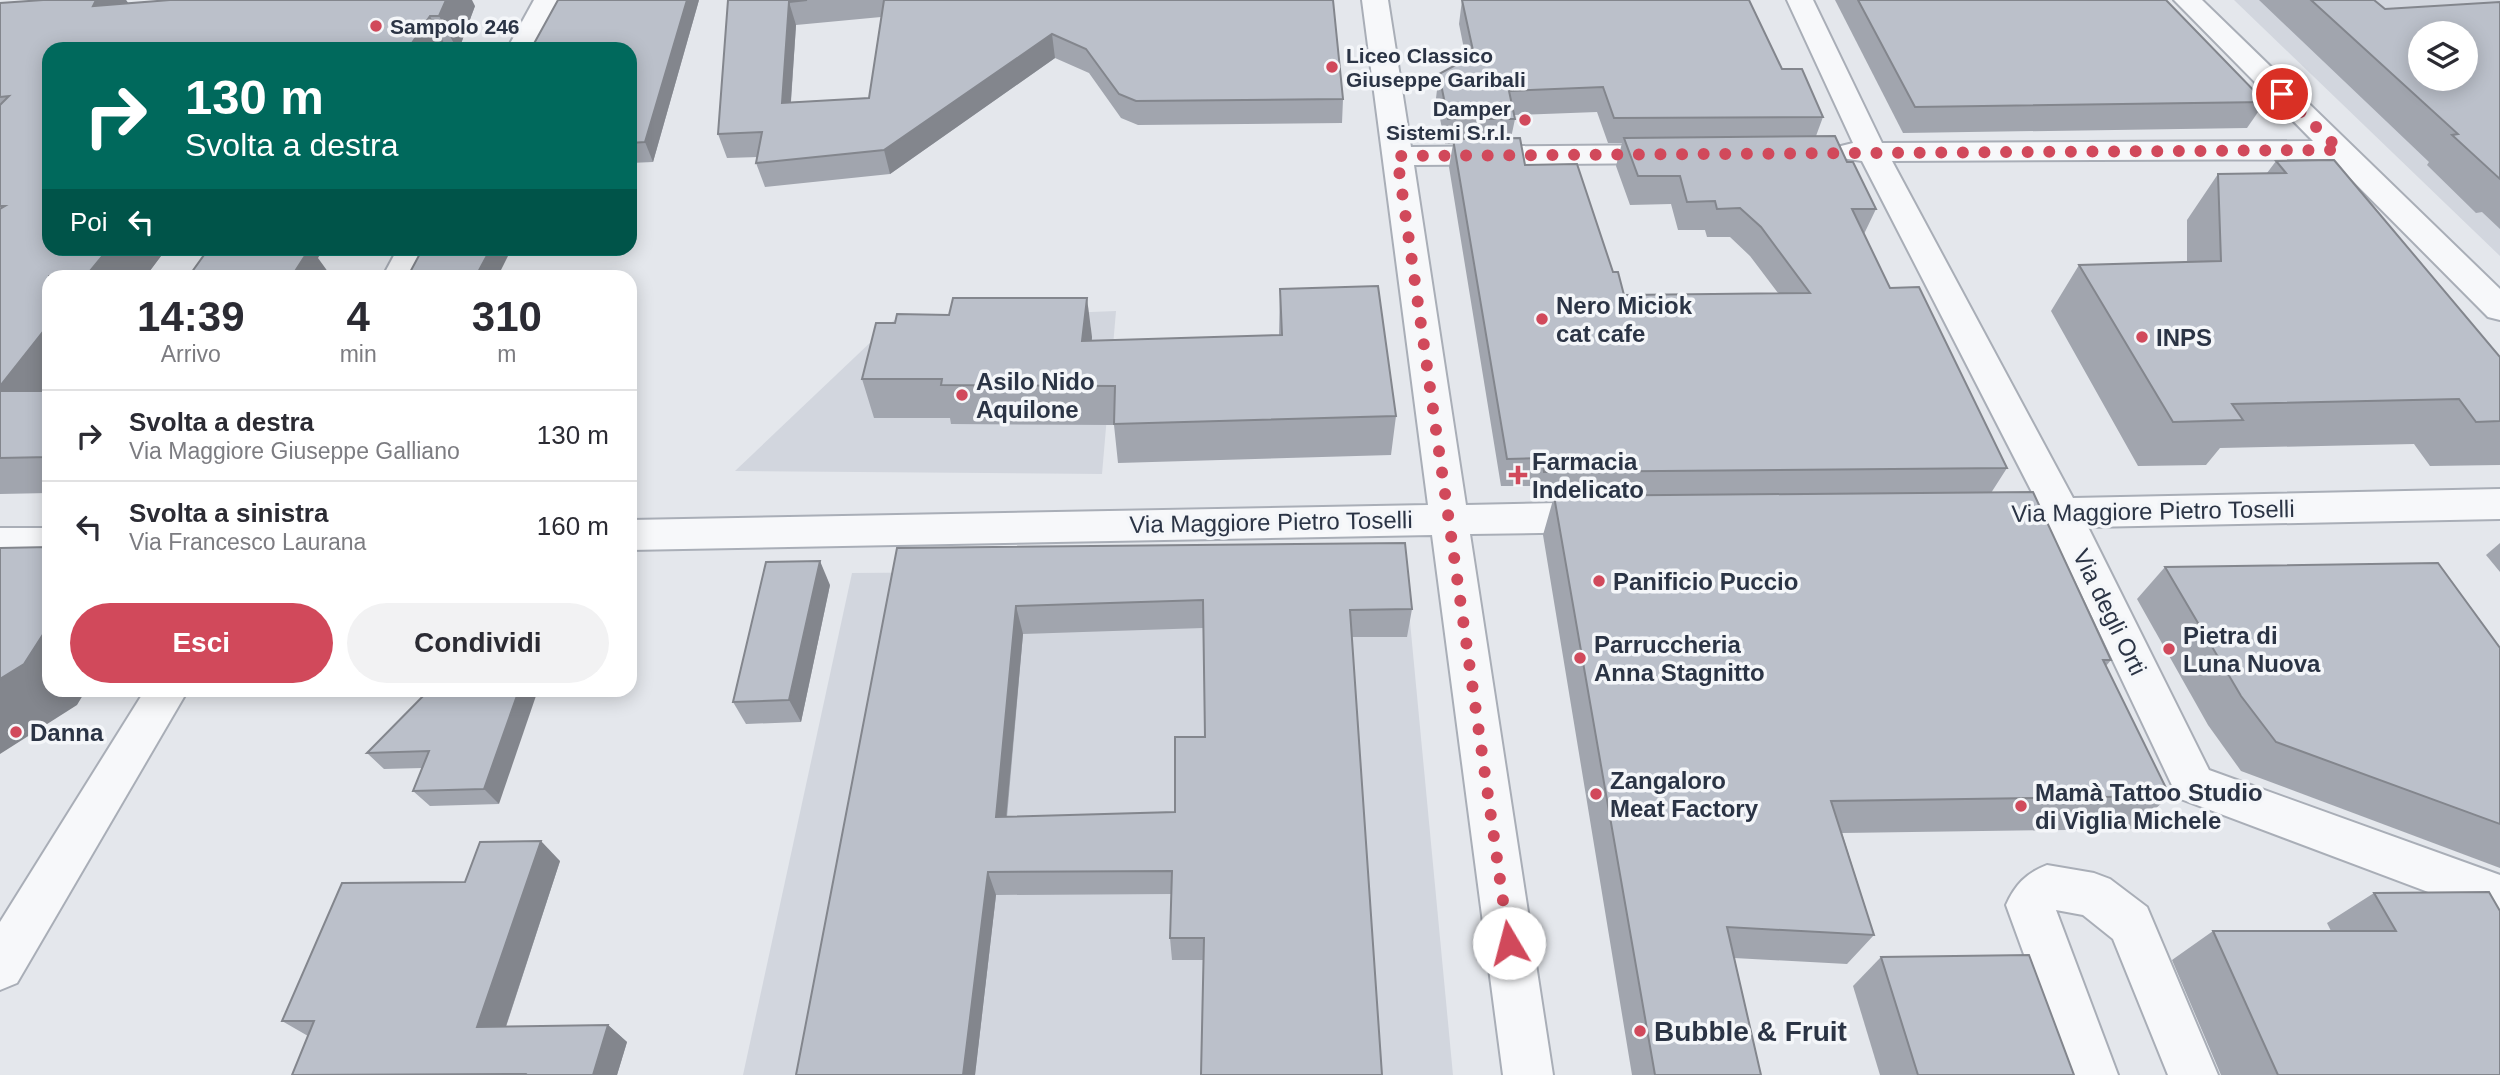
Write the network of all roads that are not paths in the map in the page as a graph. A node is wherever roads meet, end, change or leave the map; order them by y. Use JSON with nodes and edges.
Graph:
{"nodes":[{"id":1,"x":547,"y":0,"type":"edge"},
{"id":2,"x":1375,"y":0,"type":"edge"},
{"id":3,"x":1800,"y":0,"type":"edge"},
{"id":4,"x":2187,"y":0,"type":"edge"},
{"id":5,"x":525,"y":42,"type":"edge"},
{"id":6,"x":2340,"y":150,"type":"junction"},
{"id":7,"x":1872,"y":152,"type":"junction"},
{"id":8,"x":1830,"y":153,"type":"edge"},
{"id":9,"x":1705,"y":154,"type":"edge"},
{"id":10,"x":1397,"y":156,"type":"junction"},
{"id":11,"x":2500,"y":309,"type":"edge"},
{"id":12,"x":2500,"y":504,"type":"edge"},
{"id":13,"x":2062,"y":513,"type":"junction"},
{"id":14,"x":1950,"y":514,"type":"edge"},
{"id":15,"x":1629,"y":517,"type":"edge"},
{"id":16,"x":1447,"y":519,"type":"junction"},
{"id":17,"x":637,"y":534,"type":"edge"},
{"id":18,"x":0,"y":543,"type":"edge"},
{"id":19,"x":42,"y":543,"type":"edge"},
{"id":20,"x":163,"y":697,"type":"edge"},
{"id":21,"x":2500,"y":897,"type":"edge"},
{"id":22,"x":0,"y":966,"type":"edge"},
{"id":23,"x":1528,"y":1075,"type":"edge"},
{"id":24,"x":2093,"y":1075,"type":"edge"},
{"id":25,"x":2193,"y":1075,"type":"edge"}],
"edges":[{"from":1,"to":5,"type":"street"},
{"from":2,"to":10,"type":"street"},
{"from":3,"to":7,"type":"street","name":"Via degli Orti"},
{"from":4,"to":6,"type":"street"},
{"from":6,"to":7,"type":"street"},
{"from":6,"to":11,"type":"street"},
{"from":7,"to":8,"type":"street"},
{"from":7,"to":13,"type":"street","name":"Via degli Orti"},
{"from":9,"to":10,"type":"street"},
{"from":10,"to":16,"type":"street"},
{"from":12,"to":13,"type":"street","name":"Via Maggiore Pietro Toselli"},
{"from":13,"to":14,"type":"street","name":"Via Maggiore Pietro Toselli"},
{"from":13,"to":21,"type":"street","name":"Via degli Orti"},
{"from":15,"to":16,"type":"street","name":"Via Maggiore Pietro Toselli"},
{"from":16,"to":17,"type":"street","name":"Via Maggiore Pietro Toselli"},
{"from":16,"to":23,"type":"street"},
{"from":18,"to":19,"type":"street"},
{"from":20,"to":22,"type":"street"},
{"from":24,"to":25,"type":"street"}]}
